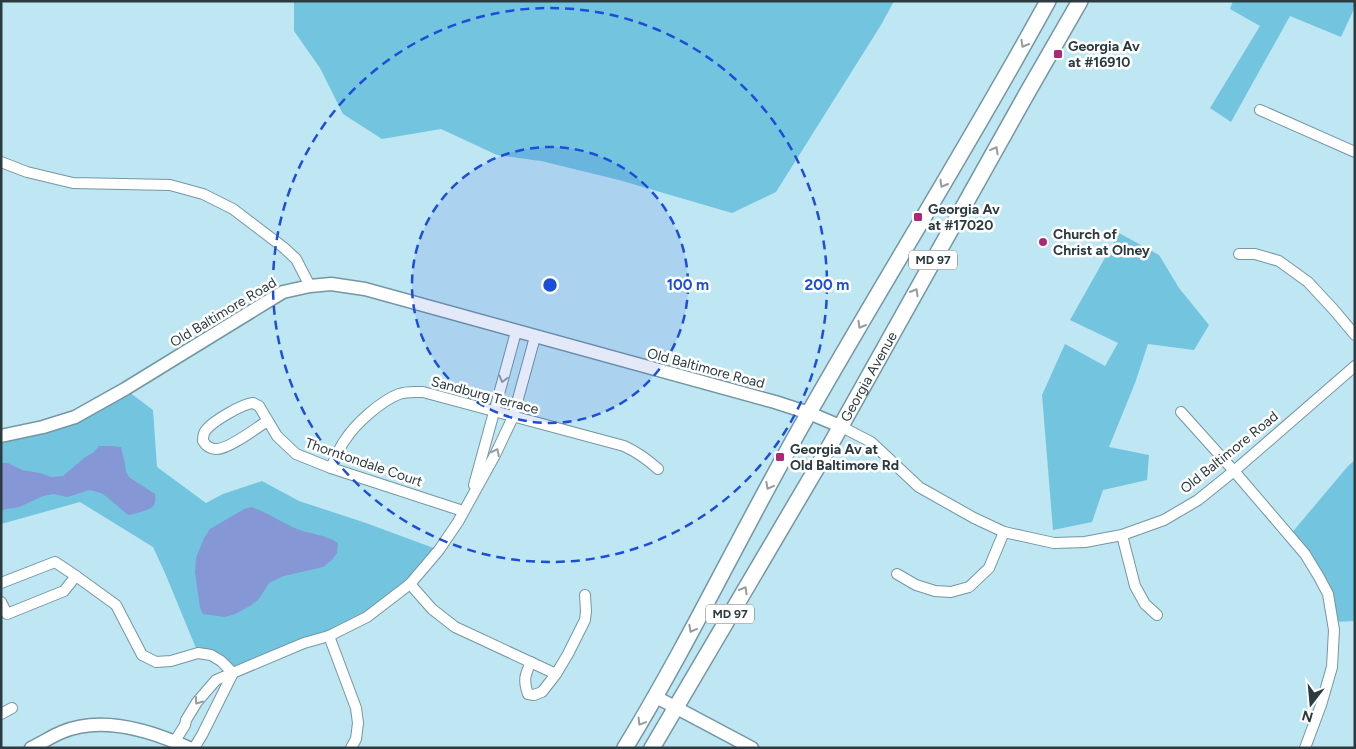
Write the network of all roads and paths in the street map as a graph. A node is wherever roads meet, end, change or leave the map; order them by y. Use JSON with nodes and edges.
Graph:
{"nodes":[{"id":1,"x":1048,"y":1,"type":"edge"},
{"id":2,"x":1080,"y":1,"type":"edge"},
{"id":3,"x":1260,"y":110,"type":"dead end"},
{"id":4,"x":1355,"y":152,"type":"edge"},
{"id":5,"x":1,"y":162,"type":"edge"},
{"id":6,"x":1239,"y":254,"type":"dead end"},
{"id":7,"x":310,"y":286,"type":"junction"},
{"id":8,"x":516,"y":332,"type":"junction"},
{"id":9,"x":1355,"y":335,"type":"edge"},
{"id":10,"x":535,"y":337,"type":"junction"},
{"id":11,"x":1355,"y":366,"type":"edge"},
{"id":12,"x":494,"y":412,"type":"junction"},
{"id":13,"x":1181,"y":412,"type":"dead end"},
{"id":14,"x":809,"y":413,"type":"junction"},
{"id":15,"x":513,"y":418,"type":"junction"},
{"id":16,"x":268,"y":421,"type":"junction"},
{"id":17,"x":840,"y":426,"type":"junction"},
{"id":18,"x":1,"y":436,"type":"edge"},
{"id":19,"x":331,"y":468,"type":"junction"},
{"id":20,"x":658,"y":469,"type":"dead end"},
{"id":21,"x":1234,"y":471,"type":"junction"},
{"id":22,"x":472,"y":494,"type":"junction"},
{"id":23,"x":464,"y":511,"type":"junction"},
{"id":24,"x":1004,"y":532,"type":"junction"},
{"id":25,"x":1122,"y":535,"type":"junction"},
{"id":26,"x":897,"y":574,"type":"dead end"},
{"id":27,"x":76,"y":576,"type":"junction"},
{"id":28,"x":1,"y":583,"type":"edge"},
{"id":29,"x":410,"y":584,"type":"junction"},
{"id":30,"x":585,"y":595,"type":"dead end"},
{"id":31,"x":1,"y":602,"type":"edge"},
{"id":32,"x":1157,"y":615,"type":"dead end"},
{"id":33,"x":329,"y":636,"type":"junction"},
{"id":34,"x":531,"y":662,"type":"junction"},
{"id":35,"x":233,"y":673,"type":"junction"},
{"id":36,"x":556,"y":674,"type":"junction"},
{"id":37,"x":656,"y":697,"type":"junction"},
{"id":38,"x":675,"y":707,"type":"junction"},
{"id":39,"x":12,"y":708,"type":"dead end"},
{"id":40,"x":1,"y":714,"type":"edge"},
{"id":41,"x":175,"y":741,"type":"junction"},
{"id":42,"x":31,"y":748,"type":"edge"},
{"id":43,"x":189,"y":748,"type":"edge"},
{"id":44,"x":194,"y":748,"type":"edge"},
{"id":45,"x":351,"y":748,"type":"edge"},
{"id":46,"x":625,"y":748,"type":"edge"},
{"id":47,"x":652,"y":748,"type":"edge"},
{"id":48,"x":752,"y":748,"type":"edge"},
{"id":49,"x":1305,"y":748,"type":"edge"}],
"edges":[{"from":1,"to":14,"type":"main road","number":"MD 97","one_way":true},
{"from":17,"to":2,"type":"main road","name":"Georgia Avenue","number":"MD 97","one_way":true},
{"from":3,"to":4,"type":"street"},
{"from":5,"to":7,"type":"street"},
{"from":6,"to":9,"type":"street"},
{"from":7,"to":8,"type":"street","name":"Old Baltimore Road"},
{"from":7,"to":18,"type":"street","name":"Old Baltimore Road"},
{"from":8,"to":10,"type":"street","name":"Old Baltimore Road"},
{"from":8,"to":12,"type":"street","one_way":true},
{"from":10,"to":14,"type":"street","name":"Old Baltimore Road"},
{"from":10,"to":15,"type":"street"},
{"from":11,"to":21,"type":"street","name":"Old Baltimore Road"},
{"from":12,"to":15,"type":"street","name":"Sandburg Terrace"},
{"from":12,"to":19,"type":"street","name":"Sandburg Terrace"},
{"from":12,"to":22,"type":"street"},
{"from":13,"to":21,"type":"street"},
{"from":14,"to":17,"type":"street","name":"Old Baltimore Road"},
{"from":14,"to":37,"type":"main road","number":"MD 97","one_way":true},
{"from":15,"to":20,"type":"street","name":"Sandburg Terrace"},
{"from":22,"to":15,"type":"street","one_way":true},
{"from":16,"to":16,"type":"street","name":"Thorntondale Court"},
{"from":16,"to":19,"type":"street","name":"Thorntondale Court"},
{"from":17,"to":24,"type":"street","name":"Old Baltimore Road"},
{"from":38,"to":17,"type":"main road","name":"Georgia Avenue","number":"MD 97","one_way":true},
{"from":19,"to":23,"type":"street","name":"Thorntondale Court"},
{"from":21,"to":25,"type":"street","name":"Old Baltimore Road"},
{"from":21,"to":49,"type":"street"},
{"from":22,"to":23,"type":"street"},
{"from":23,"to":29,"type":"street"},
{"from":24,"to":25,"type":"street","name":"Old Baltimore Road"},
{"from":24,"to":26,"type":"street"},
{"from":25,"to":32,"type":"street"},
{"from":27,"to":28,"type":"street"},
{"from":27,"to":31,"type":"street"},
{"from":27,"to":35,"type":"street"},
{"from":29,"to":33,"type":"street"},
{"from":29,"to":34,"type":"street"},
{"from":30,"to":36,"type":"street"},
{"from":33,"to":35,"type":"street"},
{"from":33,"to":45,"type":"street"},
{"from":34,"to":36,"type":"street"},
{"from":34,"to":36,"type":"street"},
{"from":35,"to":41,"type":"street","one_way":true},
{"from":35,"to":44,"type":"street"},
{"from":37,"to":38,"type":"street"},
{"from":37,"to":46,"type":"main road","number":"MD 97","one_way":true},
{"from":38,"to":47,"type":"main road","name":"Georgia Avenue","number":"MD 97"},
{"from":38,"to":48,"type":"street"},
{"from":39,"to":40,"type":"street"},
{"from":41,"to":42,"type":"street"},
{"from":41,"to":43,"type":"street"}]}
